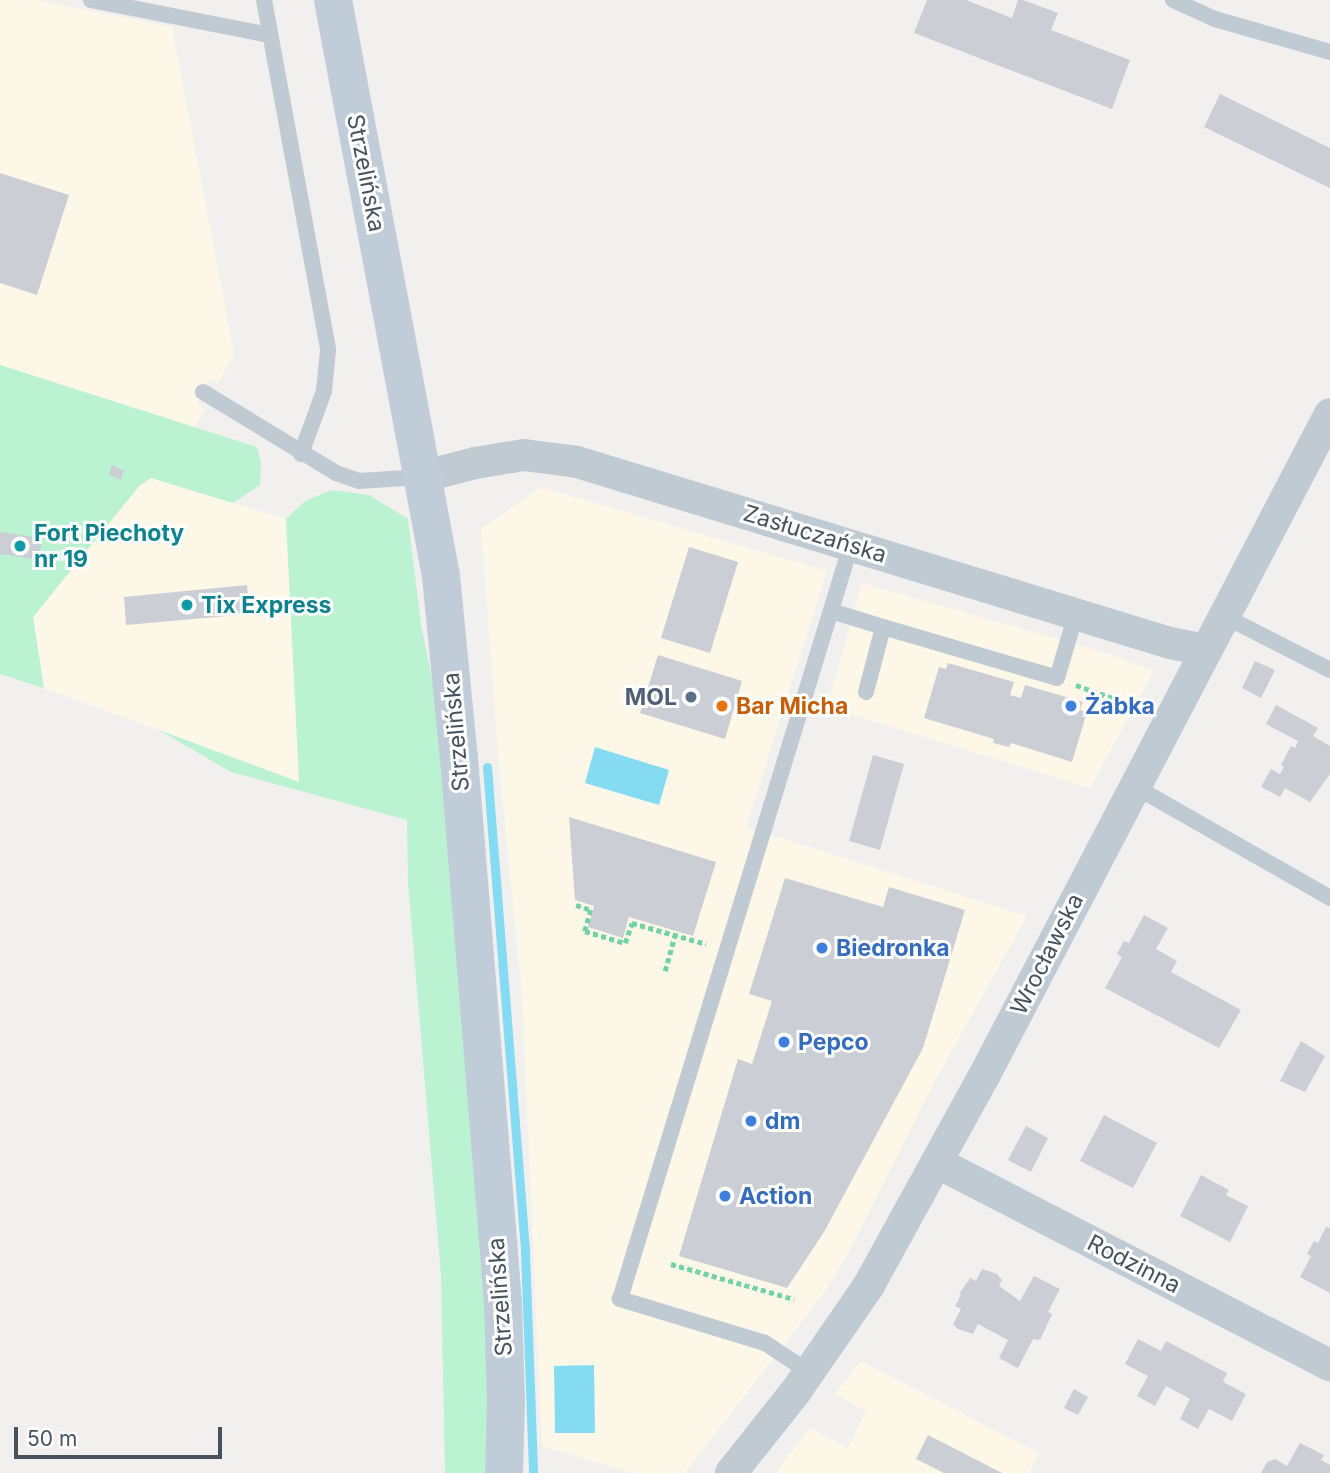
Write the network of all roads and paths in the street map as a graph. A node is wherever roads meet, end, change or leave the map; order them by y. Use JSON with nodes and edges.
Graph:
{"nodes":[{"id":1,"x":91,"y":0,"type":"edge"},
{"id":2,"x":264,"y":0,"type":"edge"},
{"id":3,"x":332,"y":0,"type":"edge"},
{"id":4,"x":1173,"y":0,"type":"edge"},
{"id":5,"x":269,"y":34,"type":"junction"},
{"id":6,"x":1330,"y":52,"type":"edge"},
{"id":7,"x":203,"y":392,"type":"dead end"},
{"id":8,"x":1330,"y":414,"type":"edge"},
{"id":9,"x":301,"y":454,"type":"junction"},
{"id":10,"x":421,"y":477,"type":"junction"},
{"id":11,"x":851,"y":545,"type":"junction"},
{"id":12,"x":831,"y":611,"type":"junction"},
{"id":13,"x":1076,"y":614,"type":"junction"},
{"id":14,"x":1224,"y":616,"type":"junction"},
{"id":15,"x":883,"y":627,"type":"junction"},
{"id":16,"x":1205,"y":650,"type":"junction"},
{"id":17,"x":1330,"y":670,"type":"edge"},
{"id":18,"x":1057,"y":678,"type":"junction"},
{"id":19,"x":866,"y":692,"type":"dead end"},
{"id":20,"x":1148,"y":710,"type":"dead end"},
{"id":21,"x":1134,"y":786,"type":"junction"},
{"id":22,"x":1330,"y":898,"type":"edge"},
{"id":23,"x":576,"y":905,"type":"dead end"},
{"id":24,"x":676,"y":933,"type":"junction"},
{"id":25,"x":727,"y":950,"type":"junction"},
{"id":26,"x":665,"y":971,"type":"dead end"},
{"id":27,"x":938,"y":1163,"type":"junction"},
{"id":28,"x":671,"y":1264,"type":"dead end"},
{"id":29,"x":794,"y":1299,"type":"dead end"},
{"id":30,"x":1330,"y":1365,"type":"edge"},
{"id":31,"x":809,"y":1372,"type":"junction"},
{"id":32,"x":504,"y":1473,"type":"edge"},
{"id":33,"x":731,"y":1473,"type":"edge"}],
"edges":[{"from":1,"to":5,"type":"lane"},
{"from":2,"to":5,"type":"lane"},
{"from":3,"to":10,"type":"main road","name":"Strzelińska"},
{"from":4,"to":6,"type":"lane"},
{"from":5,"to":9,"type":"lane"},
{"from":7,"to":9,"type":"lane"},
{"from":8,"to":14,"type":"street","name":"Wrocławska"},
{"from":9,"to":10,"type":"lane"},
{"from":10,"to":11,"type":"street","name":"Zasłuczańska"},
{"from":10,"to":32,"type":"main road","name":"Strzelińska"},
{"from":11,"to":12,"type":"lane"},
{"from":11,"to":13,"type":"street","name":"Zasłuczańska"},
{"from":12,"to":15,"type":"lane"},
{"from":12,"to":25,"type":"lane"},
{"from":13,"to":16,"type":"street","name":"Zasłuczańska"},
{"from":13,"to":18,"type":"lane"},
{"from":14,"to":16,"type":"street","name":"Wrocławska"},
{"from":14,"to":17,"type":"lane"},
{"from":15,"to":18,"type":"lane"},
{"from":15,"to":19,"type":"lane"},
{"from":16,"to":21,"type":"street","name":"Wrocławska"},
{"from":18,"to":20,"type":"path"},
{"from":21,"to":22,"type":"lane"},
{"from":21,"to":27,"type":"street","name":"Wrocławska"},
{"from":23,"to":24,"type":"path"},
{"from":24,"to":25,"type":"path"},
{"from":24,"to":26,"type":"path"},
{"from":25,"to":31,"type":"lane"},
{"from":27,"to":30,"type":"street","name":"Rodzinna"},
{"from":27,"to":31,"type":"street","name":"Wrocławska"},
{"from":28,"to":29,"type":"path"},
{"from":31,"to":33,"type":"street","name":"Wrocławska"}]}
